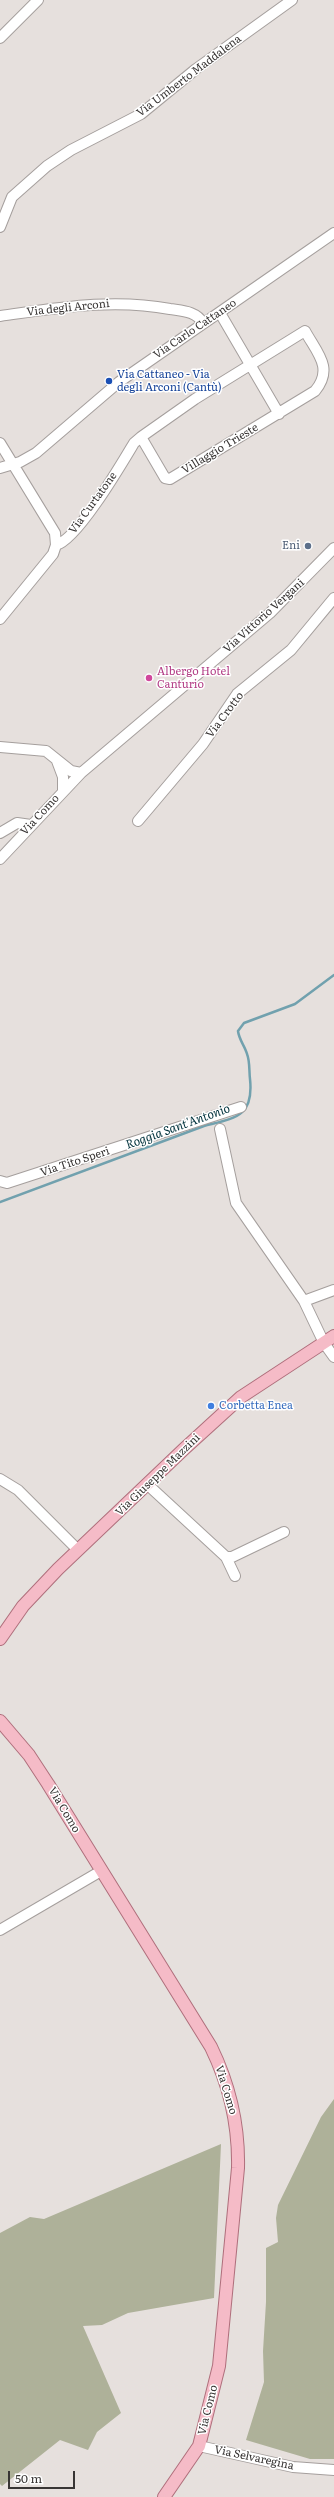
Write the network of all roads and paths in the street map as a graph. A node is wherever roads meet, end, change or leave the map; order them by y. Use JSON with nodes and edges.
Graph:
{"nodes":[{"id":1,"x":38,"y":0,"type":"edge"},
{"id":2,"x":292,"y":0,"type":"edge"},
{"id":3,"x":0,"y":38,"type":"edge"},
{"id":4,"x":0,"y":227,"type":"edge"},
{"id":5,"x":334,"y":233,"type":"edge"},
{"id":6,"x":220,"y":313,"type":"junction"},
{"id":7,"x":0,"y":316,"type":"edge"},
{"id":8,"x":203,"y":323,"type":"junction"},
{"id":9,"x":251,"y":364,"type":"junction"},
{"id":10,"x":279,"y":414,"type":"junction"},
{"id":11,"x":141,"y":437,"type":"junction"},
{"id":12,"x":0,"y":443,"type":"edge"},
{"id":13,"x":14,"y":465,"type":"junction"},
{"id":14,"x":0,"y":468,"type":"edge"},
{"id":15,"x":56,"y":545,"type":"junction"},
{"id":16,"x":334,"y":548,"type":"edge"},
{"id":17,"x":334,"y":598,"type":"edge"},
{"id":18,"x":0,"y":619,"type":"edge"},
{"id":19,"x":0,"y":747,"type":"edge"},
{"id":20,"x":56,"y":759,"type":"junction"},
{"id":21,"x":81,"y":773,"type":"junction"},
{"id":22,"x":63,"y":790,"type":"junction"},
{"id":23,"x":138,"y":821,"type":"dead end"},
{"id":24,"x":31,"y":825,"type":"junction"},
{"id":25,"x":0,"y":833,"type":"edge"},
{"id":26,"x":0,"y":859,"type":"edge"},
{"id":27,"x":240,"y":1107,"type":"dead end"},
{"id":28,"x":220,"y":1129,"type":"dead end"},
{"id":29,"x":0,"y":1181,"type":"edge"},
{"id":30,"x":334,"y":1290,"type":"edge"},
{"id":31,"x":304,"y":1301,"type":"junction"},
{"id":32,"x":329,"y":1340,"type":"edge"},
{"id":33,"x":334,"y":1357,"type":"edge"},
{"id":34,"x":0,"y":1479,"type":"edge"},
{"id":35,"x":148,"y":1484,"type":"junction"},
{"id":36,"x":284,"y":1532,"type":"dead end"},
{"id":37,"x":78,"y":1550,"type":"junction"},
{"id":38,"x":226,"y":1557,"type":"junction"},
{"id":39,"x":234,"y":1576,"type":"dead end"},
{"id":40,"x":1,"y":1639,"type":"edge"},
{"id":41,"x":0,"y":1711,"type":"edge"},
{"id":42,"x":4,"y":1725,"type":"edge"},
{"id":43,"x":101,"y":1871,"type":"junction"},
{"id":44,"x":0,"y":1930,"type":"edge"},
{"id":45,"x":199,"y":2446,"type":"junction"},
{"id":46,"x":334,"y":2470,"type":"edge"},
{"id":47,"x":164,"y":2497,"type":"edge"}],
"edges":[{"from":1,"to":3,"type":"street"},
{"from":2,"to":4,"type":"street","name":"Via Umberto Maddalena"},
{"from":5,"to":6,"type":"street","name":"Via Carlo Cattaneo"},
{"from":6,"to":8,"type":"street","name":"Via Carlo Cattaneo"},
{"from":6,"to":9,"type":"street"},
{"from":7,"to":8,"type":"street","name":"Via degli Arconi"},
{"from":8,"to":13,"type":"street","name":"Via Carlo Cattaneo"},
{"from":9,"to":10,"type":"street"},
{"from":9,"to":10,"type":"street","name":"Villaggio Trieste"},
{"from":9,"to":11,"type":"street","name":"Villaggio Trieste"},
{"from":10,"to":11,"type":"street","name":"Villaggio Trieste"},
{"from":11,"to":15,"type":"street","name":"Via Curtatone"},
{"from":12,"to":13,"type":"street"},
{"from":13,"to":14,"type":"street","name":"Via Carlo Cattaneo"},
{"from":13,"to":15,"type":"street"},
{"from":15,"to":18,"type":"street"},
{"from":16,"to":21,"type":"street","name":"Via Vittorio Vergani"},
{"from":17,"to":23,"type":"street","name":"Via Crotto"},
{"from":19,"to":20,"type":"street"},
{"from":20,"to":21,"type":"street"},
{"from":20,"to":22,"type":"street"},
{"from":21,"to":22,"type":"street","name":"Via Como"},
{"from":22,"to":24,"type":"street","name":"Via Como"},
{"from":24,"to":25,"type":"street"},
{"from":24,"to":26,"type":"street","name":"Via Como"},
{"from":27,"to":29,"type":"street","name":"Via Tito Speri"},
{"from":28,"to":31,"type":"street"},
{"from":30,"to":31,"type":"street"},
{"from":31,"to":32,"type":"street"},
{"from":32,"to":33,"type":"street"},
{"from":32,"to":35,"type":"main road","name":"Via Giuseppe Mazzini"},
{"from":34,"to":37,"type":"street"},
{"from":35,"to":37,"type":"main road","name":"Via Giuseppe Mazzini"},
{"from":35,"to":38,"type":"street"},
{"from":36,"to":38,"type":"street"},
{"from":37,"to":40,"type":"main road","name":"Via Giuseppe Mazzini"},
{"from":38,"to":39,"type":"street"},
{"from":41,"to":42,"type":"main road","name":"Via Como"},
{"from":42,"to":43,"type":"main road","name":"Via Como"},
{"from":43,"to":44,"type":"street"},
{"from":43,"to":45,"type":"main road","name":"Via Como"},
{"from":45,"to":46,"type":"street","name":"Via Selvaregina"},
{"from":45,"to":47,"type":"main road","name":"Via Como"}]}
